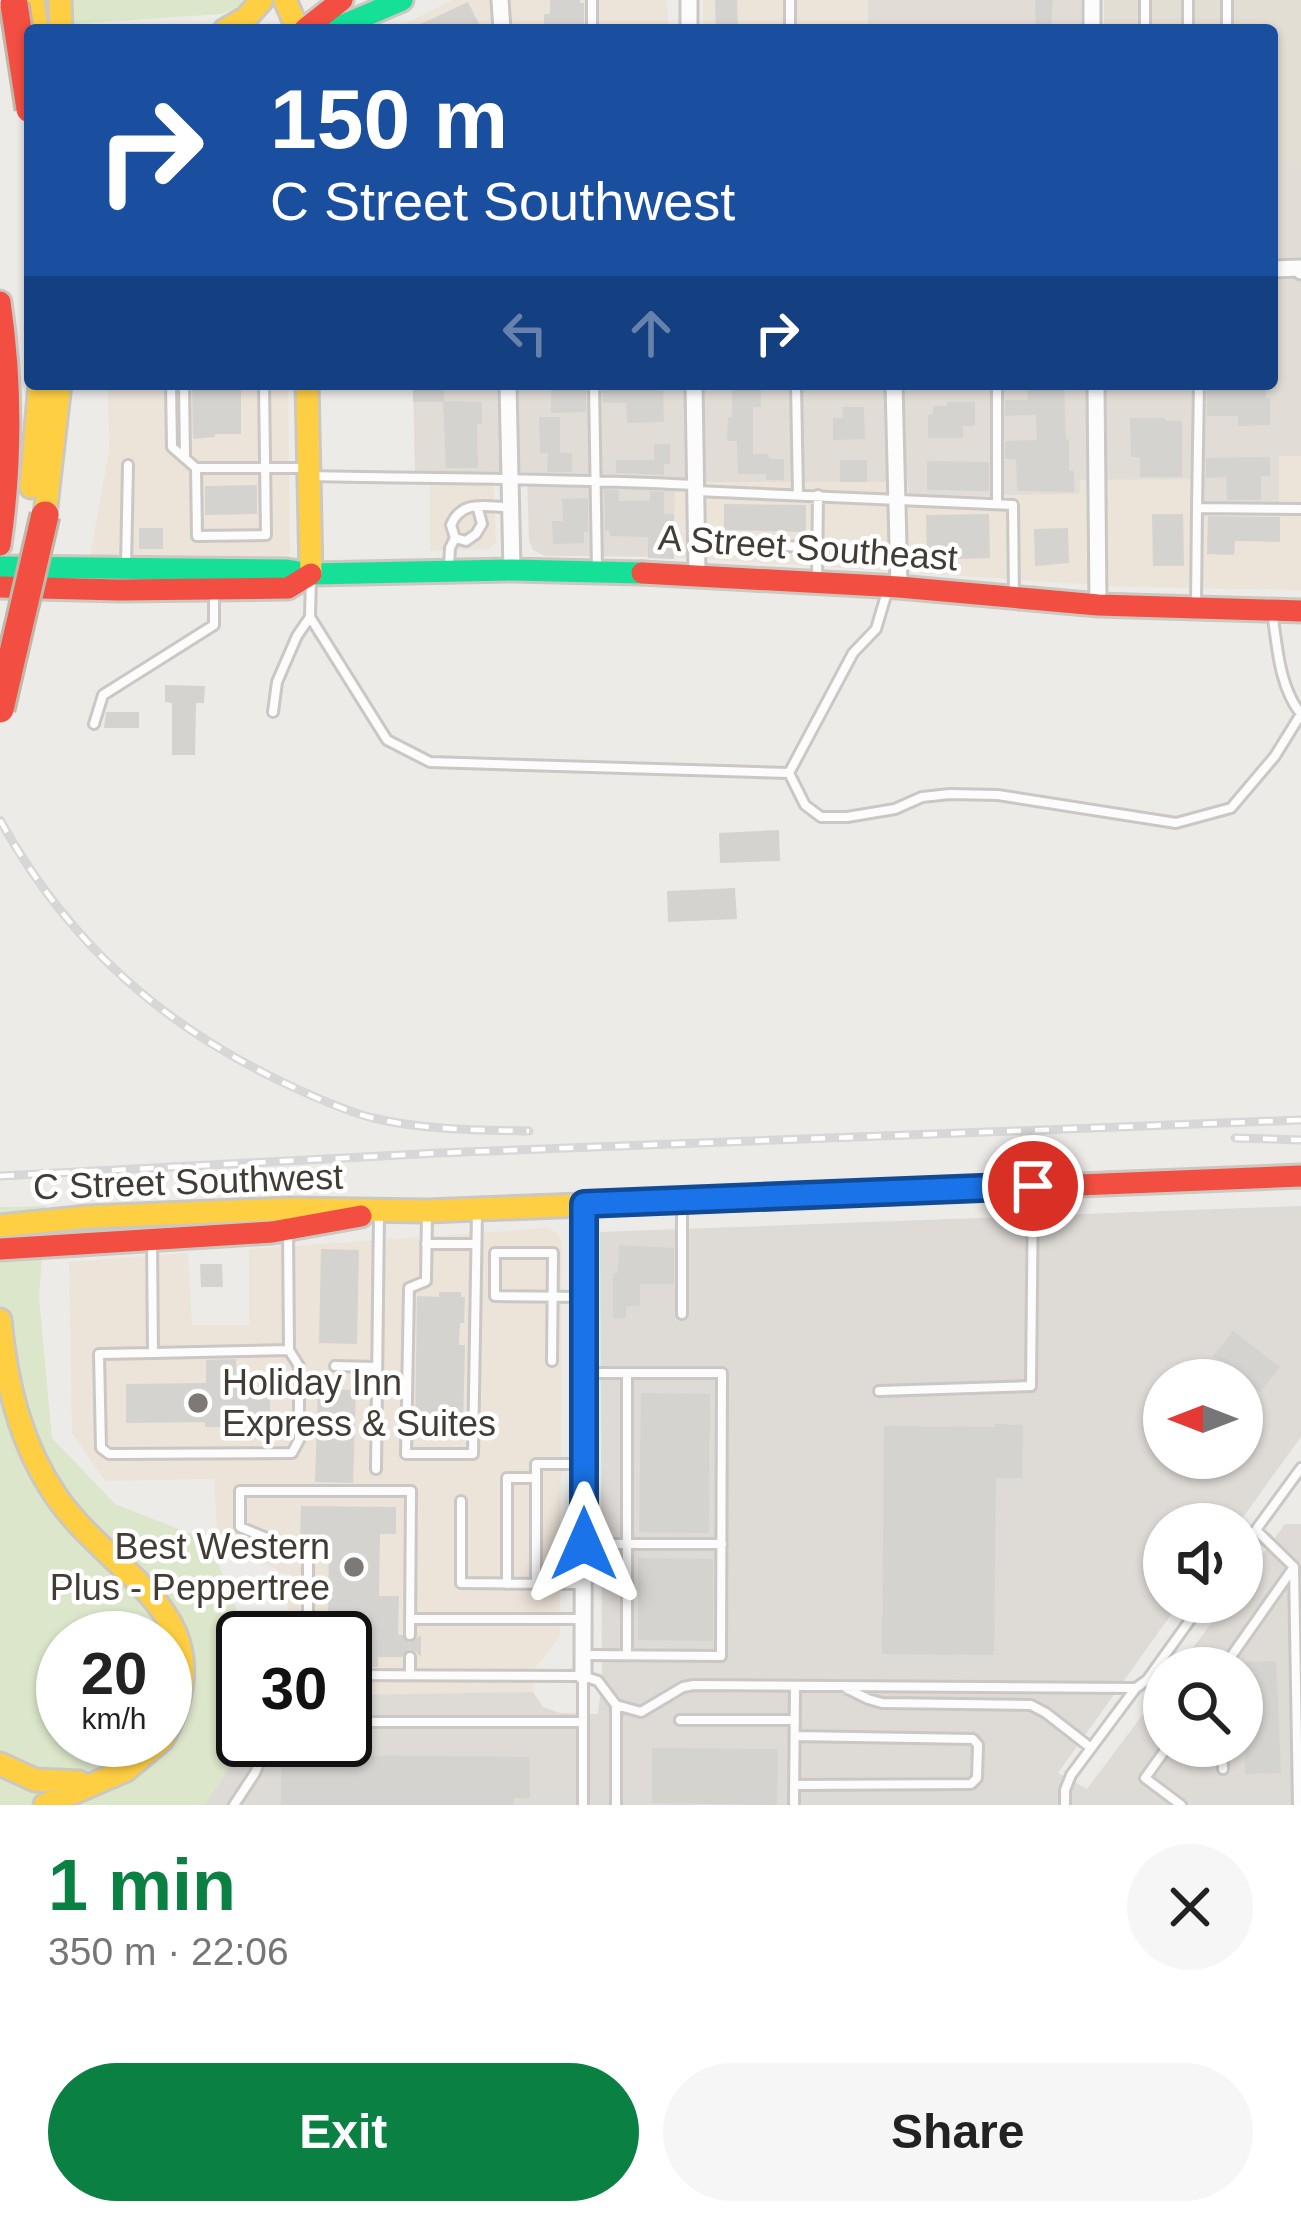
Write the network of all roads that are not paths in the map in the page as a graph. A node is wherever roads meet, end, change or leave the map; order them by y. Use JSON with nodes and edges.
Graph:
{"nodes":[{"id":1,"x":262,"y":0,"type":"edge"},
{"id":2,"x":402,"y":0,"type":"edge"},
{"id":3,"x":337,"y":21,"type":"edge"},
{"id":4,"x":236,"y":24,"type":"edge"},
{"id":5,"x":0,"y":302,"type":"edge"},
{"id":6,"x":39,"y":390,"type":"edge"},
{"id":7,"x":60,"y":390,"type":"edge"},
{"id":8,"x":171,"y":390,"type":"edge"},
{"id":9,"x":184,"y":390,"type":"edge"},
{"id":10,"x":264,"y":390,"type":"edge"},
{"id":11,"x":307,"y":390,"type":"edge"},
{"id":12,"x":508,"y":390,"type":"edge"},
{"id":13,"x":594,"y":390,"type":"edge"},
{"id":14,"x":694,"y":390,"type":"edge"},
{"id":15,"x":796,"y":390,"type":"edge"},
{"id":16,"x":894,"y":390,"type":"edge"},
{"id":17,"x":997,"y":390,"type":"edge"},
{"id":18,"x":1096,"y":390,"type":"edge"},
{"id":19,"x":1199,"y":390,"type":"edge"},
{"id":20,"x":185,"y":458,"type":"junction"},
{"id":21,"x":128,"y":465,"type":"dead end"},
{"id":22,"x":265,"y":467,"type":"junction"},
{"id":23,"x":196,"y":469,"type":"junction"},
{"id":24,"x":309,"y":472,"type":"junction"},
{"id":25,"x":510,"y":479,"type":"junction"},
{"id":26,"x":596,"y":480,"type":"junction"},
{"id":27,"x":696,"y":488,"type":"junction"},
{"id":28,"x":798,"y":495,"type":"junction"},
{"id":29,"x":818,"y":495,"type":"junction"},
{"id":30,"x":898,"y":499,"type":"junction"},
{"id":31,"x":997,"y":503,"type":"junction"},
{"id":32,"x":477,"y":507,"type":"junction"},
{"id":33,"x":510,"y":507,"type":"junction"},
{"id":34,"x":1198,"y":508,"type":"junction"},
{"id":35,"x":1301,"y":509,"type":"edge"},
{"id":36,"x":26,"y":512,"type":"junction"},
{"id":37,"x":455,"y":538,"type":"junction"},
{"id":38,"x":739,"y":543,"type":"dead end"},
{"id":39,"x":0,"y":545,"type":"edge"},
{"id":40,"x":817,"y":548,"type":"junction"},
{"id":41,"x":0,"y":567,"type":"edge"},
{"id":42,"x":126,"y":568,"type":"junction"},
{"id":43,"x":512,"y":570,"type":"junction"},
{"id":44,"x":448,"y":572,"type":"junction"},
{"id":45,"x":597,"y":572,"type":"junction"},
{"id":46,"x":311,"y":574,"type":"junction"},
{"id":47,"x":697,"y":574,"type":"junction"},
{"id":48,"x":817,"y":581,"type":"junction"},
{"id":49,"x":894,"y":586,"type":"junction"},
{"id":50,"x":0,"y":587,"type":"edge"},
{"id":51,"x":214,"y":589,"type":"junction"},
{"id":52,"x":1014,"y":597,"type":"junction"},
{"id":53,"x":1098,"y":605,"type":"junction"},
{"id":54,"x":1196,"y":608,"type":"junction"},
{"id":55,"x":1272,"y":610,"type":"junction"},
{"id":56,"x":1301,"y":611,"type":"edge"},
{"id":57,"x":310,"y":617,"type":"junction"},
{"id":58,"x":0,"y":640,"type":"edge"},
{"id":59,"x":0,"y":710,"type":"edge"},
{"id":60,"x":273,"y":712,"type":"dead end"},
{"id":61,"x":1301,"y":714,"type":"edge"},
{"id":62,"x":94,"y":724,"type":"dead end"},
{"id":63,"x":789,"y":772,"type":"junction"},
{"id":64,"x":1301,"y":1176,"type":"edge"},
{"id":65,"x":1033,"y":1186,"type":"junction"},
{"id":66,"x":682,"y":1200,"type":"junction"},
{"id":67,"x":584,"y":1204,"type":"junction"},
{"id":68,"x":477,"y":1209,"type":"junction"},
{"id":69,"x":379,"y":1211,"type":"junction"},
{"id":70,"x":427,"y":1211,"type":"junction"},
{"id":71,"x":0,"y":1226,"type":"edge"},
{"id":72,"x":288,"y":1231,"type":"junction"},
{"id":73,"x":152,"y":1238,"type":"junction"},
{"id":74,"x":426,"y":1244,"type":"junction"},
{"id":75,"x":476,"y":1244,"type":"junction"},
{"id":76,"x":0,"y":1249,"type":"edge"},
{"id":77,"x":552,"y":1297,"type":"junction"},
{"id":78,"x":584,"y":1297,"type":"junction"},
{"id":79,"x":682,"y":1314,"type":"dead end"},
{"id":80,"x":0,"y":1320,"type":"edge"},
{"id":81,"x":289,"y":1350,"type":"junction"},
{"id":82,"x":153,"y":1353,"type":"junction"},
{"id":83,"x":552,"y":1361,"type":"dead end"},
{"id":84,"x":335,"y":1366,"type":"dead end"},
{"id":85,"x":375,"y":1367,"type":"junction"},
{"id":86,"x":584,"y":1373,"type":"junction"},
{"id":87,"x":627,"y":1373,"type":"junction"},
{"id":88,"x":879,"y":1391,"type":"dead end"},
{"id":89,"x":584,"y":1464,"type":"junction"},
{"id":90,"x":1301,"y":1468,"type":"edge"},
{"id":91,"x":376,"y":1469,"type":"dead end"},
{"id":92,"x":536,"y":1478,"type":"junction"},
{"id":93,"x":461,"y":1501,"type":"dead end"},
{"id":94,"x":1263,"y":1520,"type":"edge"},
{"id":95,"x":1263,"y":1537,"type":"edge"},
{"id":96,"x":584,"y":1544,"type":"junction"},
{"id":97,"x":627,"y":1544,"type":"junction"},
{"id":98,"x":722,"y":1544,"type":"junction"},
{"id":99,"x":1294,"y":1567,"type":"junction"},
{"id":100,"x":507,"y":1583,"type":"junction"},
{"id":101,"x":536,"y":1584,"type":"junction"},
{"id":102,"x":583,"y":1584,"type":"junction"},
{"id":103,"x":164,"y":1611,"type":"edge"},
{"id":104,"x":308,"y":1611,"type":"edge"},
{"id":105,"x":411,"y":1619,"type":"junction"},
{"id":106,"x":583,"y":1619,"type":"junction"},
{"id":107,"x":1188,"y":1623,"type":"edge"},
{"id":108,"x":410,"y":1635,"type":"dead end"},
{"id":109,"x":1238,"y":1647,"type":"edge"},
{"id":110,"x":583,"y":1655,"type":"junction"},
{"id":111,"x":626,"y":1655,"type":"junction"},
{"id":112,"x":410,"y":1657,"type":"dead end"},
{"id":113,"x":372,"y":1675,"type":"edge"},
{"id":114,"x":410,"y":1676,"type":"junction"},
{"id":115,"x":583,"y":1676,"type":"junction"},
{"id":116,"x":795,"y":1687,"type":"junction"},
{"id":117,"x":844,"y":1687,"type":"junction"},
{"id":118,"x":1136,"y":1688,"type":"junction"},
{"id":119,"x":616,"y":1705,"type":"junction"},
{"id":120,"x":680,"y":1720,"type":"dead end"},
{"id":121,"x":795,"y":1720,"type":"junction"},
{"id":122,"x":372,"y":1721,"type":"edge"},
{"id":123,"x":583,"y":1722,"type":"junction"},
{"id":124,"x":1298,"y":1734,"type":"edge"},
{"id":125,"x":795,"y":1736,"type":"junction"},
{"id":126,"x":1091,"y":1748,"type":"junction"},
{"id":127,"x":0,"y":1764,"type":"edge"},
{"id":128,"x":129,"y":1767,"type":"edge"},
{"id":129,"x":258,"y":1767,"type":"edge"},
{"id":130,"x":1153,"y":1767,"type":"edge"},
{"id":131,"x":101,"y":1781,"type":"junction"},
{"id":132,"x":794,"y":1785,"type":"junction"},
{"id":133,"x":46,"y":1805,"type":"edge"},
{"id":134,"x":234,"y":1805,"type":"edge"},
{"id":135,"x":583,"y":1805,"type":"edge"},
{"id":136,"x":616,"y":1805,"type":"edge"},
{"id":137,"x":794,"y":1805,"type":"edge"},
{"id":138,"x":1066,"y":1805,"type":"edge"},
{"id":139,"x":1181,"y":1805,"type":"edge"},
{"id":140,"x":1298,"y":1805,"type":"edge"}],
"edges":[{"from":1,"to":4,"type":"main road"},
{"from":2,"to":3,"type":"main road"},
{"from":5,"to":36,"type":"main road"},
{"from":6,"to":36,"type":"main road"},
{"from":7,"to":36,"type":"main road"},
{"from":8,"to":20,"type":"lane"},
{"from":9,"to":20,"type":"lane"},
{"from":10,"to":22,"type":"lane"},
{"from":11,"to":24,"type":"main road"},
{"from":12,"to":25,"type":"street"},
{"from":13,"to":26,"type":"lane"},
{"from":14,"to":27,"type":"street"},
{"from":15,"to":28,"type":"lane"},
{"from":16,"to":30,"type":"street"},
{"from":17,"to":31,"type":"lane"},
{"from":18,"to":53,"type":"street"},
{"from":19,"to":34,"type":"lane"},
{"from":20,"to":23,"type":"lane"},
{"from":21,"to":42,"type":"lane"},
{"from":22,"to":23,"type":"lane"},
{"from":22,"to":23,"type":"lane"},
{"from":22,"to":24,"type":"lane"},
{"from":24,"to":25,"type":"lane"},
{"from":24,"to":46,"type":"main road"},
{"from":25,"to":26,"type":"lane"},
{"from":25,"to":33,"type":"street"},
{"from":26,"to":27,"type":"lane"},
{"from":26,"to":45,"type":"lane"},
{"from":27,"to":28,"type":"lane"},
{"from":27,"to":47,"type":"street"},
{"from":28,"to":29,"type":"lane"},
{"from":29,"to":30,"type":"lane"},
{"from":29,"to":40,"type":"lane"},
{"from":30,"to":31,"type":"lane"},
{"from":30,"to":49,"type":"street"},
{"from":31,"to":52,"type":"lane"},
{"from":32,"to":33,"type":"lane"},
{"from":32,"to":37,"type":"lane"},
{"from":32,"to":37,"type":"lane"},
{"from":33,"to":43,"type":"street"},
{"from":34,"to":35,"type":"lane"},
{"from":34,"to":54,"type":"lane"},
{"from":36,"to":39,"type":"main road"},
{"from":36,"to":58,"type":"main road"},
{"from":36,"to":59,"type":"main road","bridge":true},
{"from":37,"to":44,"type":"lane"},
{"from":38,"to":40,"type":"lane"},
{"from":40,"to":48,"type":"lane"},
{"from":41,"to":42,"type":"main road","name":"A Street Southeast"},
{"from":42,"to":46,"type":"main road","name":"A Street Southeast"},
{"from":43,"to":44,"type":"main road","name":"A Street Southeast"},
{"from":43,"to":45,"type":"main road","name":"A Street Southeast"},
{"from":44,"to":46,"type":"main road","name":"A Street Southeast"},
{"from":45,"to":47,"type":"main road","name":"A Street Southeast"},
{"from":46,"to":51,"type":"main road","name":"A Street Southeast"},
{"from":46,"to":57,"type":"lane"},
{"from":47,"to":48,"type":"main road","name":"A Street Southeast"},
{"from":48,"to":49,"type":"main road","name":"A Street Southeast"},
{"from":49,"to":52,"type":"main road","name":"A Street Southeast"},
{"from":49,"to":63,"type":"lane"},
{"from":50,"to":51,"type":"main road","name":"A Street Southeast"},
{"from":51,"to":62,"type":"lane"},
{"from":52,"to":53,"type":"main road","name":"A Street Southeast"},
{"from":53,"to":54,"type":"main road","name":"A Street Southeast"},
{"from":54,"to":55,"type":"main road","name":"A Street Southeast"},
{"from":55,"to":56,"type":"main road","name":"A Street Southeast"},
{"from":55,"to":61,"type":"lane"},
{"from":57,"to":60,"type":"lane"},
{"from":57,"to":63,"type":"lane"},
{"from":61,"to":63,"type":"lane"},
{"from":64,"to":65,"type":"main road","name":"C Street Southwest"},
{"from":65,"to":66,"type":"main road","name":"C Street Southwest"},
{"from":65,"to":88,"type":"lane"},
{"from":66,"to":67,"type":"main road","name":"C Street Southwest"},
{"from":66,"to":79,"type":"lane"},
{"from":67,"to":68,"type":"main road","name":"C Street Southwest"},
{"from":67,"to":78,"type":"street"},
{"from":68,"to":70,"type":"main road","name":"C Street Southwest"},
{"from":68,"to":75,"type":"lane"},
{"from":69,"to":70,"type":"main road","name":"C Street Southwest"},
{"from":69,"to":71,"type":"main road","name":"C Street Southwest"},
{"from":69,"to":72,"type":"main road","name":"C Street Southwest"},
{"from":69,"to":85,"type":"lane"},
{"from":70,"to":74,"type":"lane"},
{"from":72,"to":73,"type":"main road","name":"C Street Southwest"},
{"from":72,"to":81,"type":"lane"},
{"from":73,"to":76,"type":"main road","name":"C Street Southwest"},
{"from":73,"to":82,"type":"lane"},
{"from":74,"to":75,"type":"lane"},
{"from":74,"to":75,"type":"lane"},
{"from":77,"to":77,"type":"lane"},
{"from":77,"to":78,"type":"lane"},
{"from":77,"to":83,"type":"lane"},
{"from":78,"to":86,"type":"street"},
{"from":80,"to":103,"type":"main road"},
{"from":81,"to":82,"type":"lane"},
{"from":81,"to":82,"type":"lane"},
{"from":84,"to":85,"type":"lane"},
{"from":85,"to":91,"type":"lane"},
{"from":86,"to":87,"type":"lane"},
{"from":86,"to":89,"type":"street"},
{"from":87,"to":97,"type":"lane"},
{"from":87,"to":98,"type":"lane"},
{"from":89,"to":92,"type":"lane"},
{"from":89,"to":96,"type":"street"},
{"from":90,"to":94,"type":"lane"},
{"from":92,"to":100,"type":"lane"},
{"from":92,"to":101,"type":"lane"},
{"from":93,"to":100,"type":"lane"},
{"from":95,"to":99,"type":"lane"},
{"from":96,"to":97,"type":"lane"},
{"from":96,"to":102,"type":"street"},
{"from":97,"to":98,"type":"lane"},
{"from":97,"to":111,"type":"lane"},
{"from":98,"to":111,"type":"lane"},
{"from":99,"to":109,"type":"lane"},
{"from":99,"to":124,"type":"lane"},
{"from":100,"to":101,"type":"lane"},
{"from":101,"to":102,"type":"lane"},
{"from":102,"to":106,"type":"street"},
{"from":104,"to":105,"type":"lane"},
{"from":105,"to":106,"type":"lane"},
{"from":105,"to":108,"type":"lane"},
{"from":106,"to":110,"type":"street"},
{"from":107,"to":118,"type":"lane"},
{"from":110,"to":111,"type":"lane"},
{"from":110,"to":115,"type":"street"},
{"from":112,"to":114,"type":"lane"},
{"from":113,"to":114,"type":"lane"},
{"from":114,"to":115,"type":"lane"},
{"from":115,"to":119,"type":"lane"},
{"from":115,"to":123,"type":"lane"},
{"from":116,"to":117,"type":"lane"},
{"from":116,"to":119,"type":"lane"},
{"from":116,"to":121,"type":"lane"},
{"from":117,"to":118,"type":"lane"},
{"from":117,"to":126,"type":"lane"},
{"from":118,"to":126,"type":"lane"},
{"from":119,"to":136,"type":"lane"},
{"from":120,"to":121,"type":"lane"},
{"from":121,"to":125,"type":"lane"},
{"from":122,"to":123,"type":"lane"},
{"from":123,"to":135,"type":"lane"},
{"from":124,"to":140,"type":"lane"},
{"from":125,"to":132,"type":"lane"},
{"from":125,"to":132,"type":"lane"},
{"from":126,"to":138,"type":"lane"},
{"from":127,"to":131,"type":"main road"},
{"from":128,"to":131,"type":"main road"},
{"from":129,"to":134,"type":"lane"},
{"from":130,"to":139,"type":"lane"},
{"from":131,"to":133,"type":"main road"},
{"from":132,"to":137,"type":"lane"}]}
